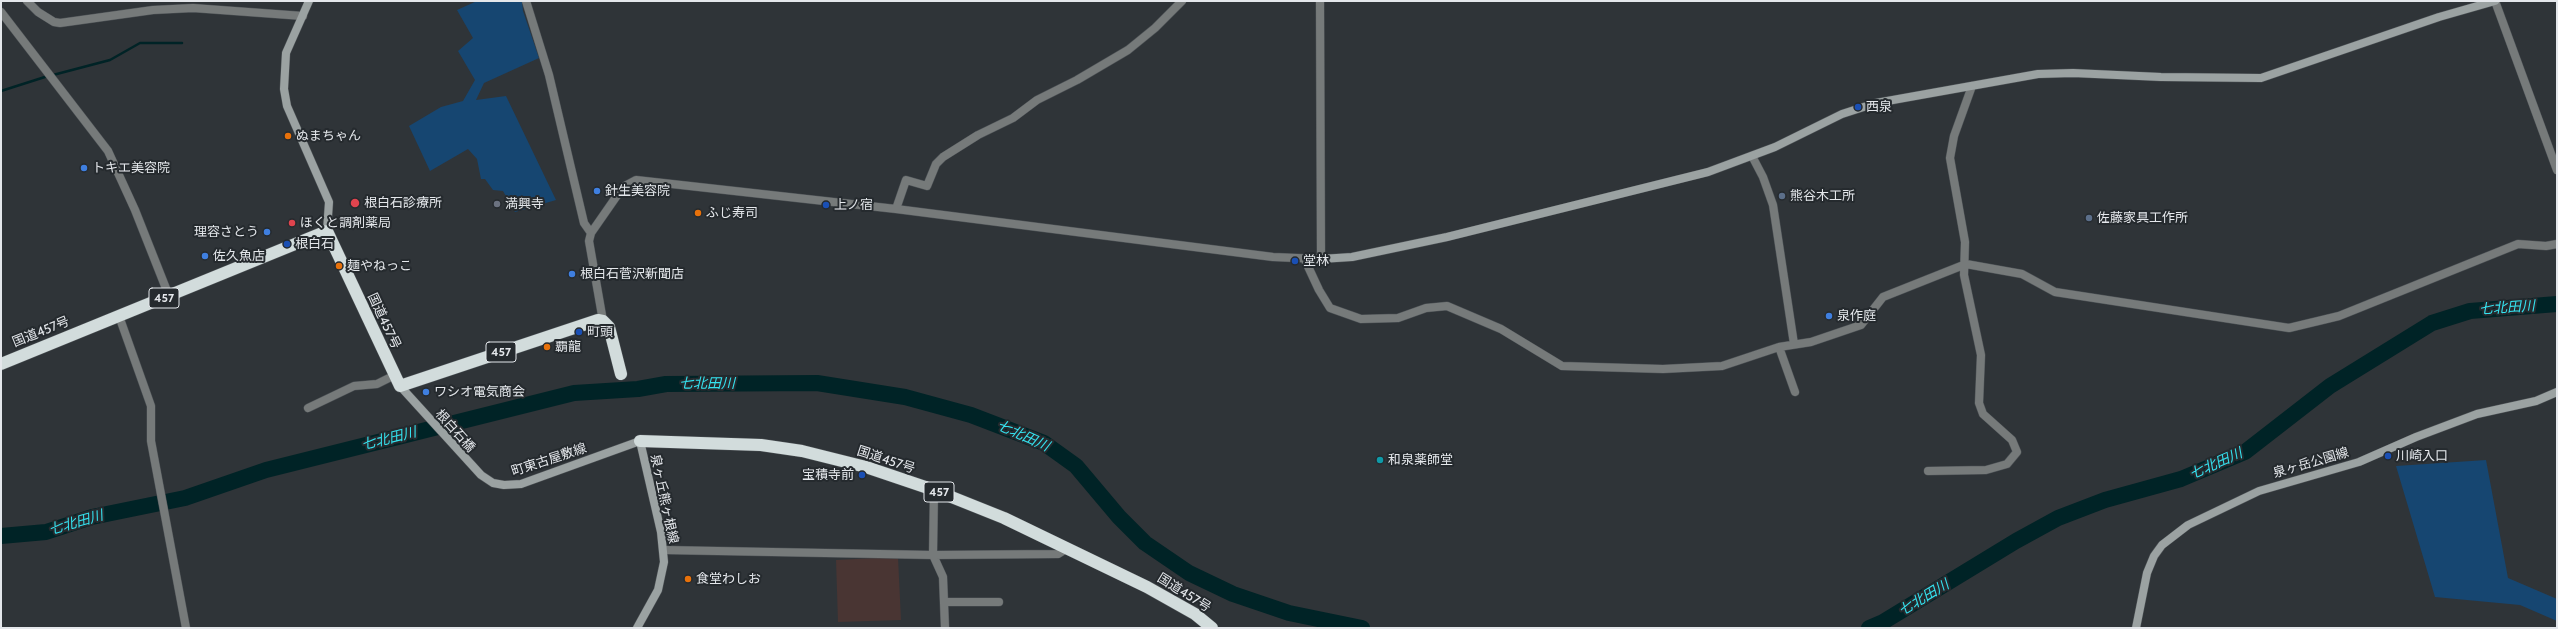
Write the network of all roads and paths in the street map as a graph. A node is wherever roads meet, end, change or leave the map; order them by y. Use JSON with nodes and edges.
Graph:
{"nodes":[{"id":1,"x":27,"y":1,"type":"edge"},
{"id":2,"x":309,"y":1,"type":"edge"},
{"id":3,"x":526,"y":1,"type":"edge"},
{"id":4,"x":1182,"y":1,"type":"edge"},
{"id":5,"x":1320,"y":1,"type":"edge"},
{"id":6,"x":2495,"y":1,"type":"edge"},
{"id":7,"x":1,"y":12,"type":"edge"},
{"id":8,"x":303,"y":16,"type":"junction"},
{"id":9,"x":1972,"y":86,"type":"junction"},
{"id":10,"x":1752,"y":156,"type":"junction"},
{"id":11,"x":2557,"y":170,"type":"edge"},
{"id":12,"x":896,"y":209,"type":"junction"},
{"id":13,"x":327,"y":231,"type":"junction"},
{"id":14,"x":591,"y":233,"type":"junction"},
{"id":15,"x":2557,"y":244,"type":"edge"},
{"id":16,"x":1321,"y":259,"type":"junction"},
{"id":17,"x":1305,"y":260,"type":"junction"},
{"id":18,"x":1966,"y":264,"type":"junction"},
{"id":19,"x":169,"y":296,"type":"junction"},
{"id":20,"x":119,"y":316,"type":"junction"},
{"id":21,"x":603,"y":321,"type":"junction"},
{"id":22,"x":1794,"y":344,"type":"junction"},
{"id":23,"x":1779,"y":347,"type":"junction"},
{"id":24,"x":1,"y":364,"type":"edge"},
{"id":25,"x":621,"y":374,"type":"dead end"},
{"id":26,"x":393,"y":376,"type":"junction"},
{"id":27,"x":400,"y":386,"type":"junction"},
{"id":28,"x":1795,"y":392,"type":"dead end"},
{"id":29,"x":2557,"y":392,"type":"edge"},
{"id":30,"x":308,"y":408,"type":"dead end"},
{"id":31,"x":640,"y":442,"type":"junction"},
{"id":32,"x":470,"y":464,"type":"joint"},
{"id":33,"x":1928,"y":471,"type":"dead end"},
{"id":34,"x":934,"y":490,"type":"junction"},
{"id":35,"x":1066,"y":549,"type":"junction"},
{"id":36,"x":664,"y":550,"type":"junction"},
{"id":37,"x":933,"y":555,"type":"junction"},
{"id":38,"x":944,"y":602,"type":"junction"},
{"id":39,"x":999,"y":602,"type":"dead end"},
{"id":40,"x":186,"y":628,"type":"edge"},
{"id":41,"x":637,"y":628,"type":"edge"},
{"id":42,"x":945,"y":628,"type":"edge"},
{"id":43,"x":1212,"y":628,"type":"edge"},
{"id":44,"x":2136,"y":628,"type":"edge"}],
"edges":[{"from":1,"to":8,"type":"street"},
{"from":2,"to":8,"type":"street"},
{"from":3,"to":14,"type":"street"},
{"from":4,"to":12,"type":"street"},
{"from":5,"to":16,"type":"street"},
{"from":6,"to":9,"type":"street"},
{"from":6,"to":11,"type":"street"},
{"from":7,"to":19,"type":"street"},
{"from":8,"to":13,"type":"street"},
{"from":9,"to":10,"type":"street"},
{"from":9,"to":18,"type":"street"},
{"from":10,"to":16,"type":"street"},
{"from":10,"to":22,"type":"street"},
{"from":12,"to":14,"type":"street"},
{"from":12,"to":17,"type":"street"},
{"from":13,"to":19,"type":"highway","name":"国道457号","number":"457"},
{"from":13,"to":26,"type":"highway","name":"国道457号"},
{"from":14,"to":21,"type":"street"},
{"from":15,"to":18,"type":"street"},
{"from":16,"to":17,"type":"street"},
{"from":17,"to":23,"type":"street"},
{"from":18,"to":22,"type":"street"},
{"from":18,"to":33,"type":"street"},
{"from":19,"to":20,"type":"highway","name":"国道457号","number":"457"},
{"from":20,"to":24,"type":"highway","name":"国道457号","number":"457"},
{"from":20,"to":40,"type":"street"},
{"from":21,"to":25,"type":"highway"},
{"from":21,"to":27,"type":"highway","number":"457"},
{"from":22,"to":23,"type":"street"},
{"from":23,"to":28,"type":"street"},
{"from":26,"to":27,"type":"highway","name":"国道457号"},
{"from":26,"to":30,"type":"street"},
{"from":27,"to":32,"type":"street","name":"根白石橋"},
{"from":29,"to":44,"type":"street","name":"泉ヶ岳公園線"},
{"from":31,"to":32,"type":"street","name":"町東古屋敷線"},
{"from":31,"to":34,"type":"highway","name":"国道457号","number":"457"},
{"from":31,"to":36,"type":"street","name":"泉ヶ丘熊ヶ根線"},
{"from":34,"to":35,"type":"highway","name":"国道457号","number":"457"},
{"from":34,"to":37,"type":"street"},
{"from":35,"to":37,"type":"street"},
{"from":35,"to":43,"type":"highway","name":"国道457号","number":"457"},
{"from":36,"to":37,"type":"street"},
{"from":36,"to":41,"type":"street","name":"泉ヶ丘熊ヶ根線"},
{"from":37,"to":38,"type":"street"},
{"from":38,"to":39,"type":"street"},
{"from":38,"to":42,"type":"street"}]}
